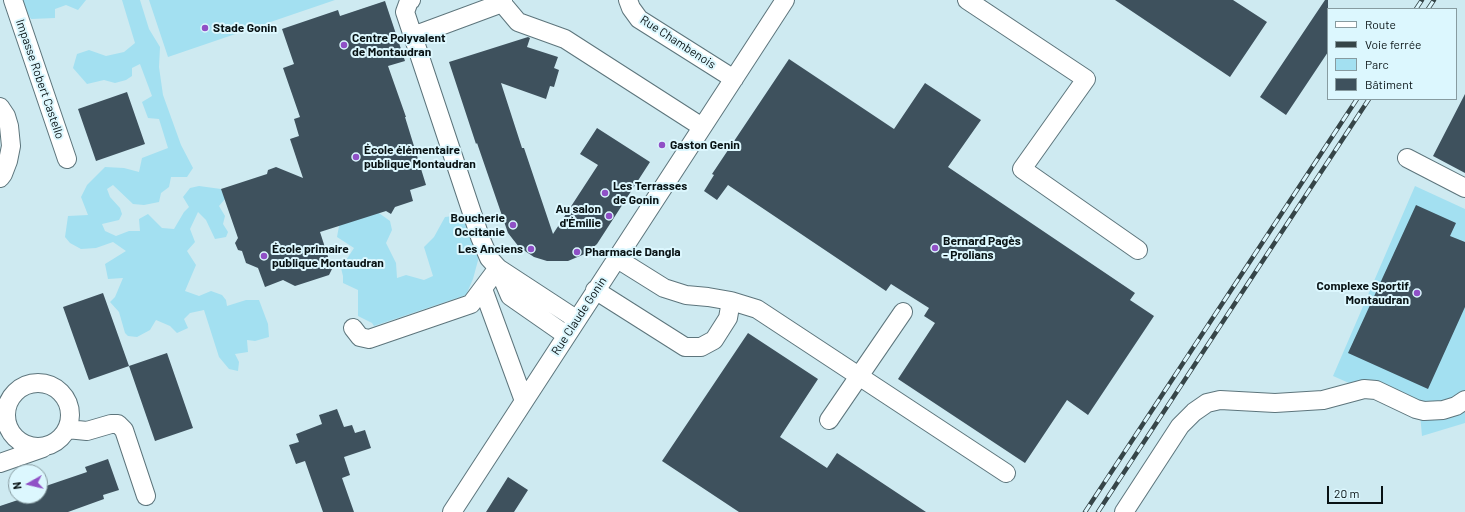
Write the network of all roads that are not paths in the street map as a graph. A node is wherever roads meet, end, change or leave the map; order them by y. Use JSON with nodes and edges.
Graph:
{"nodes":[{"id":1,"x":13,"y":0,"type":"edge"},
{"id":2,"x":411,"y":0,"type":"edge"},
{"id":3,"x":628,"y":0,"type":"edge"},
{"id":4,"x":785,"y":0,"type":"edge"},
{"id":5,"x":966,"y":0,"type":"edge"},
{"id":6,"x":502,"y":2,"type":"edge"},
{"id":7,"x":413,"y":36,"type":"junction"},
{"id":8,"x":734,"y":79,"type":"junction"},
{"id":9,"x":0,"y":107,"type":"edge"},
{"id":10,"x":702,"y":127,"type":"junction"},
{"id":11,"x":68,"y":158,"type":"dead end"},
{"id":12,"x":1407,"y":158,"type":"dead end"},
{"id":13,"x":0,"y":178,"type":"edge"},
{"id":14,"x":1465,"y":188,"type":"edge"},
{"id":15,"x":1138,"y":250,"type":"dead end"},
{"id":16,"x":616,"y":258,"type":"junction"},
{"id":17,"x":498,"y":268,"type":"junction"},
{"id":18,"x":483,"y":289,"type":"junction"},
{"id":19,"x":595,"y":290,"type":"junction"},
{"id":20,"x":731,"y":301,"type":"junction"},
{"id":21,"x":903,"y":312,"type":"dead end"},
{"id":22,"x":576,"y":319,"type":"junction"},
{"id":23,"x":353,"y":328,"type":"dead end"},
{"id":24,"x":566,"y":335,"type":"junction"},
{"id":25,"x":859,"y":377,"type":"junction"},
{"id":26,"x":1465,"y":400,"type":"edge"},
{"id":27,"x":524,"y":401,"type":"junction"},
{"id":28,"x":829,"y":420,"type":"dead end"},
{"id":29,"x":4,"y":429,"type":"edge"},
{"id":30,"x":67,"y":429,"type":"junction"},
{"id":31,"x":48,"y":446,"type":"junction"},
{"id":32,"x":0,"y":463,"type":"edge"},
{"id":33,"x":1006,"y":472,"type":"dead end"},
{"id":34,"x":146,"y":496,"type":"dead end"},
{"id":35,"x":452,"y":512,"type":"edge"},
{"id":36,"x":1124,"y":512,"type":"edge"}],
"edges":[{"from":1,"to":11,"type":"street","name":"Impasse Robert Castello"},
{"from":2,"to":7,"type":"street"},
{"from":3,"to":8,"type":"street","name":"Rue Chambenois"},
{"from":4,"to":8,"type":"street","name":"Rue Claude Gonin"},
{"from":5,"to":15,"type":"street"},
{"from":6,"to":7,"type":"street"},
{"from":6,"to":10,"type":"street"},
{"from":7,"to":17,"type":"street"},
{"from":8,"to":10,"type":"street","name":"Rue Claude Gonin"},
{"from":9,"to":13,"type":"street"},
{"from":10,"to":16,"type":"street","name":"Rue Claude Gonin"},
{"from":12,"to":14,"type":"street"},
{"from":16,"to":19,"type":"street","name":"Rue Claude Gonin"},
{"from":16,"to":20,"type":"street"},
{"from":17,"to":18,"type":"street"},
{"from":17,"to":22,"type":"street"},
{"from":17,"to":24,"type":"street"},
{"from":18,"to":23,"type":"street"},
{"from":18,"to":27,"type":"street"},
{"from":19,"to":20,"type":"street"},
{"from":19,"to":22,"type":"street","name":"Rue Claude Gonin"},
{"from":20,"to":25,"type":"street"},
{"from":21,"to":25,"type":"street"},
{"from":22,"to":24,"type":"street","name":"Rue Claude Gonin"},
{"from":24,"to":27,"type":"street","name":"Rue Claude Gonin"},
{"from":25,"to":28,"type":"street"},
{"from":25,"to":33,"type":"street"},
{"from":26,"to":36,"type":"street"},
{"from":27,"to":35,"type":"street","name":"Rue Claude Gonin"},
{"from":29,"to":30,"type":"street"},
{"from":29,"to":31,"type":"street"},
{"from":30,"to":31,"type":"street"},
{"from":30,"to":34,"type":"street"},
{"from":31,"to":32,"type":"street"}]}
